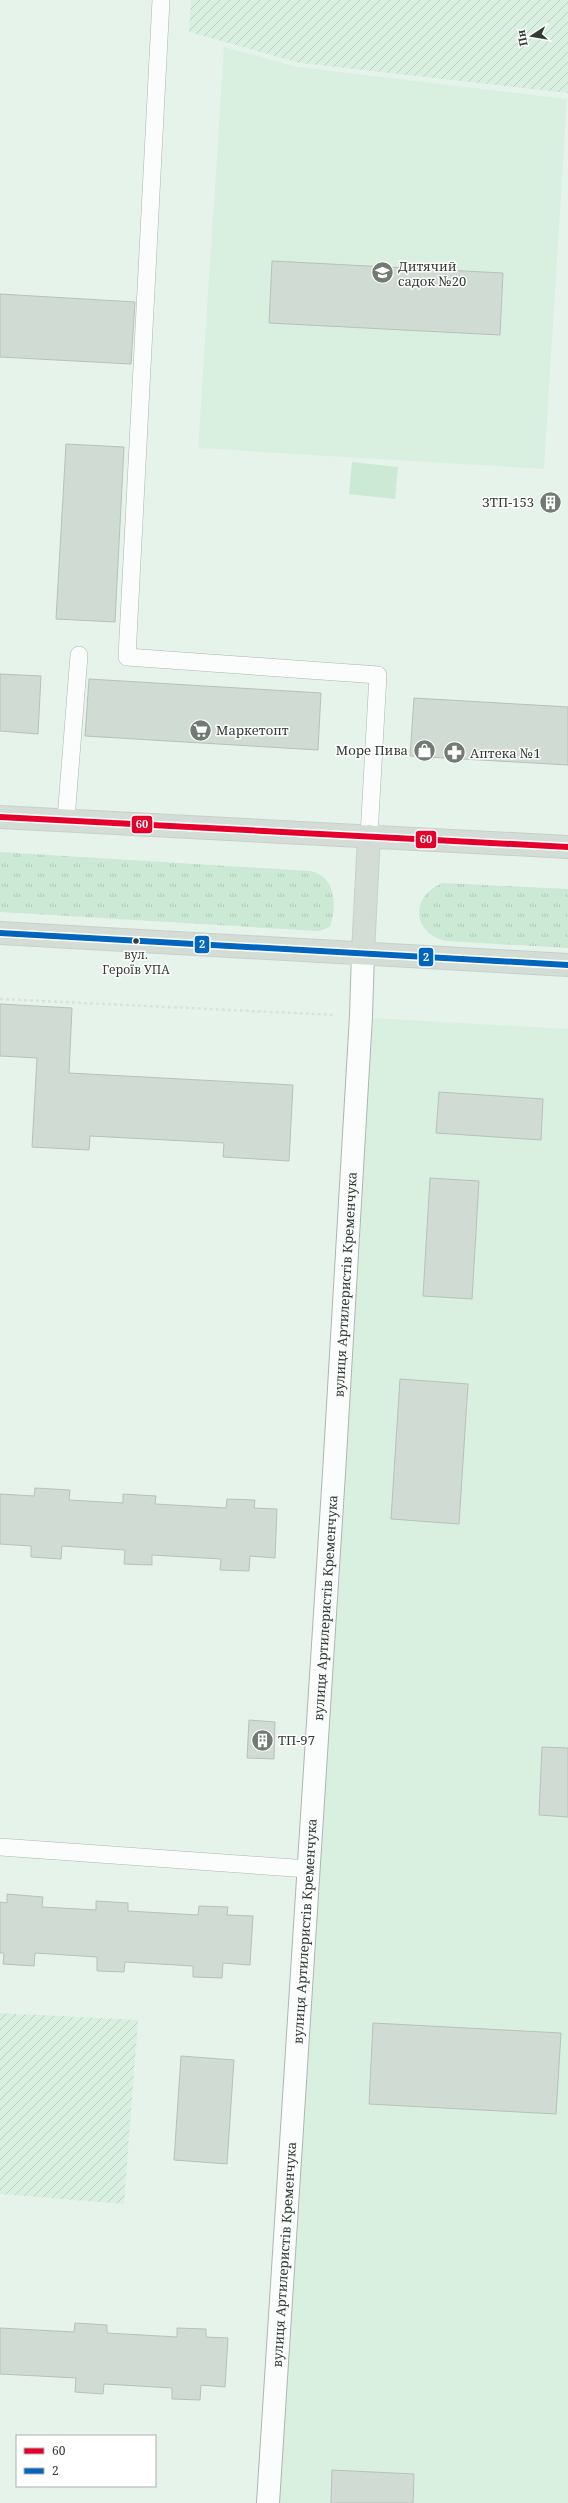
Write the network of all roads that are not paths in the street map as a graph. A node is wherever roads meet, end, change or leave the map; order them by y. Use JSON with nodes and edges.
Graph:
{"nodes":[{"id":1,"x":161,"y":0,"type":"edge"},
{"id":2,"x":79,"y":655,"type":"dead end"},
{"id":3,"x":0,"y":817,"type":"edge"},
{"id":4,"x":66,"y":819,"type":"junction"},
{"id":5,"x":369,"y":836,"type":"junction"},
{"id":6,"x":568,"y":847,"type":"edge"},
{"id":7,"x":0,"y":933,"type":"edge"},
{"id":8,"x":363,"y":952,"type":"junction"},
{"id":9,"x":568,"y":964,"type":"edge"},
{"id":10,"x":0,"y":1847,"type":"edge"},
{"id":11,"x":308,"y":1869,"type":"junction"},
{"id":12,"x":268,"y":2503,"type":"edge"}],
"edges":[{"from":1,"to":5,"type":"lane"},
{"from":2,"to":4,"type":"lane"},
{"from":3,"to":4,"type":"highway"},
{"from":4,"to":5,"type":"highway"},
{"from":5,"to":6,"type":"highway"},
{"from":5,"to":8,"type":"highway"},
{"from":7,"to":8,"type":"highway"},
{"from":8,"to":9,"type":"highway"},
{"from":8,"to":11,"type":"street","name":"вулиця Артилеристів Кременчука"},
{"from":10,"to":11,"type":"lane"},
{"from":11,"to":12,"type":"street","name":"вулиця Артилеристів Кременчука"}]}
